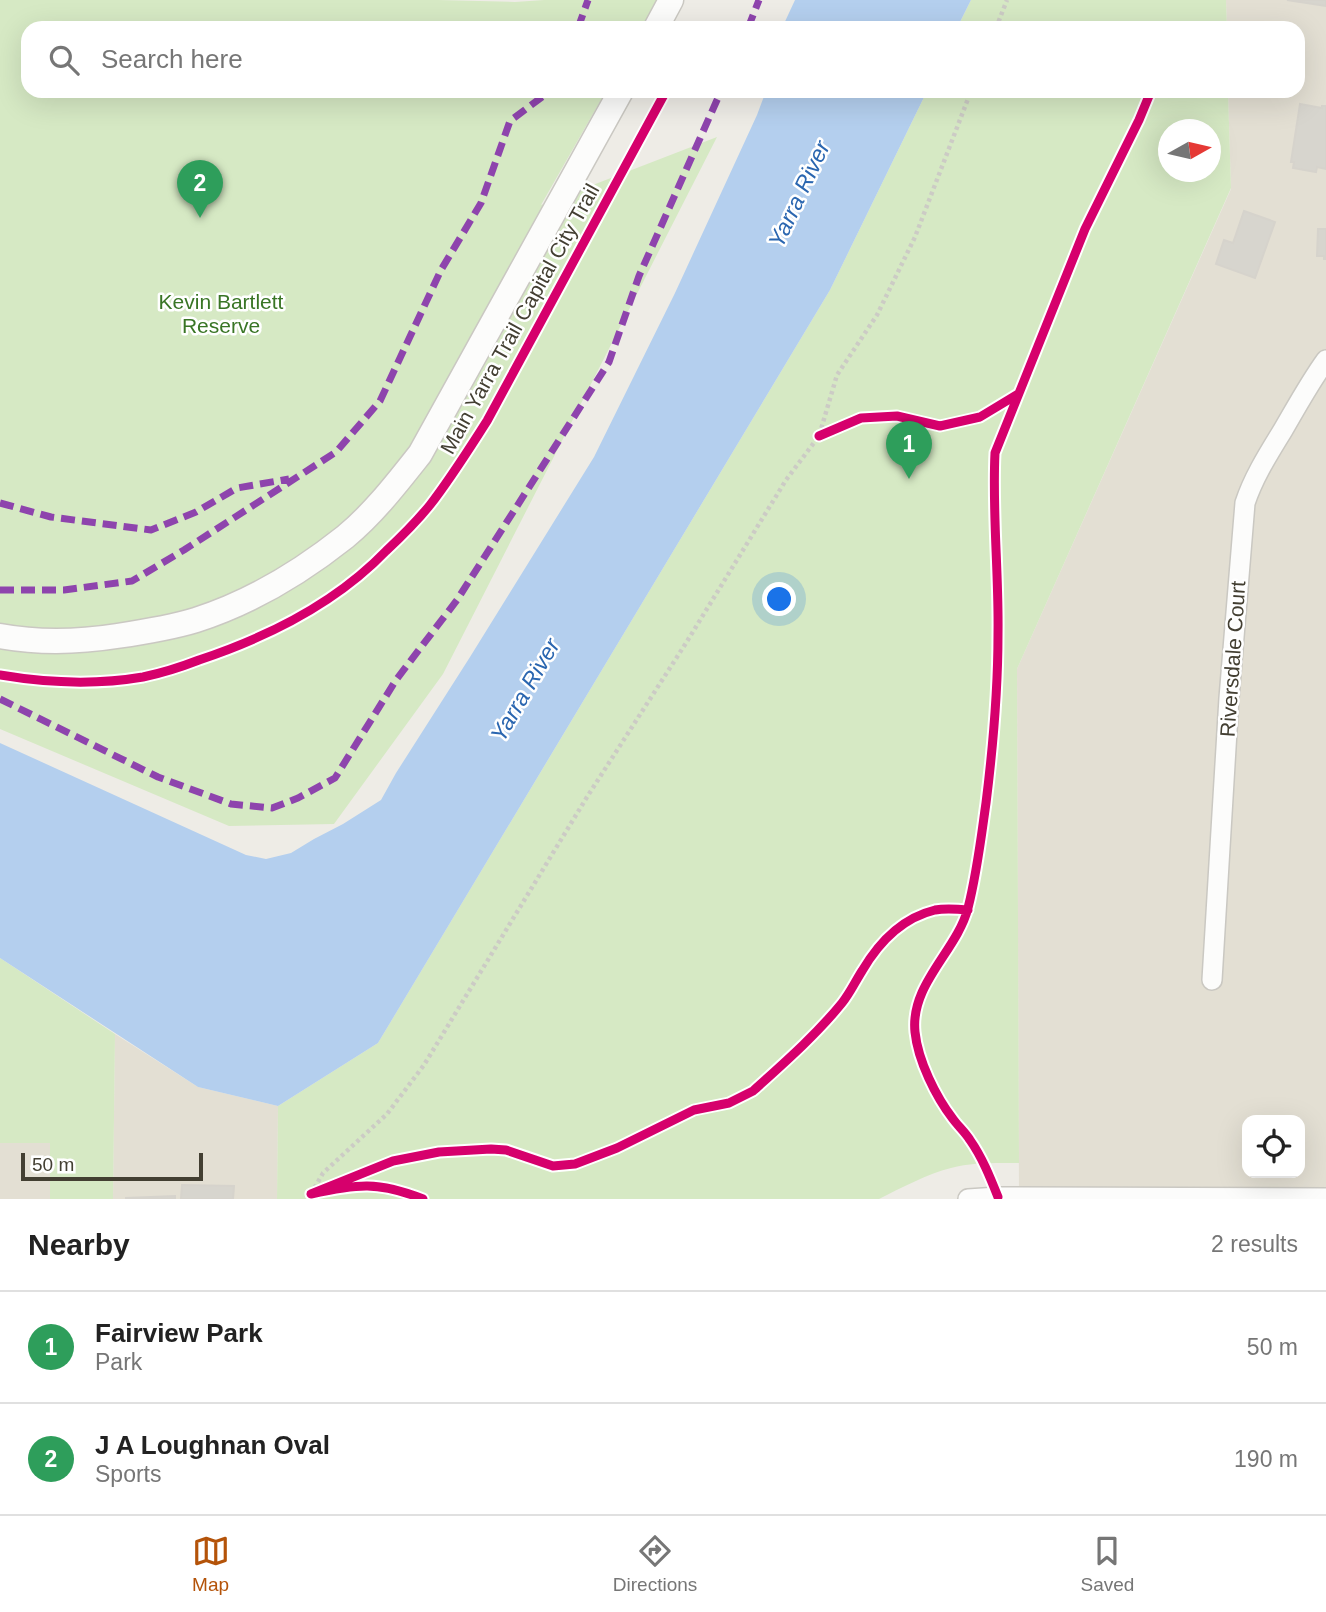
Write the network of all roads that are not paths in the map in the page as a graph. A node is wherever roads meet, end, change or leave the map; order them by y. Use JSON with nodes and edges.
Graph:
{"nodes":[{"id":1,"x":671,"y":0,"type":"edge"},
{"id":2,"x":660,"y":21,"type":"edge"},
{"id":3,"x":617,"y":98,"type":"edge"},
{"id":4,"x":1326,"y":360,"type":"edge"},
{"id":5,"x":0,"y":636,"type":"edge"},
{"id":6,"x":1212,"y":980,"type":"dead end"},
{"id":7,"x":1326,"y":1198,"type":"edge"},
{"id":8,"x":968,"y":1199,"type":"edge"}],
"edges":[{"from":1,"to":2,"type":"street"},
{"from":3,"to":5,"type":"street"},
{"from":4,"to":6,"type":"street","name":"Riversdale Court"},
{"from":7,"to":8,"type":"street"}]}
